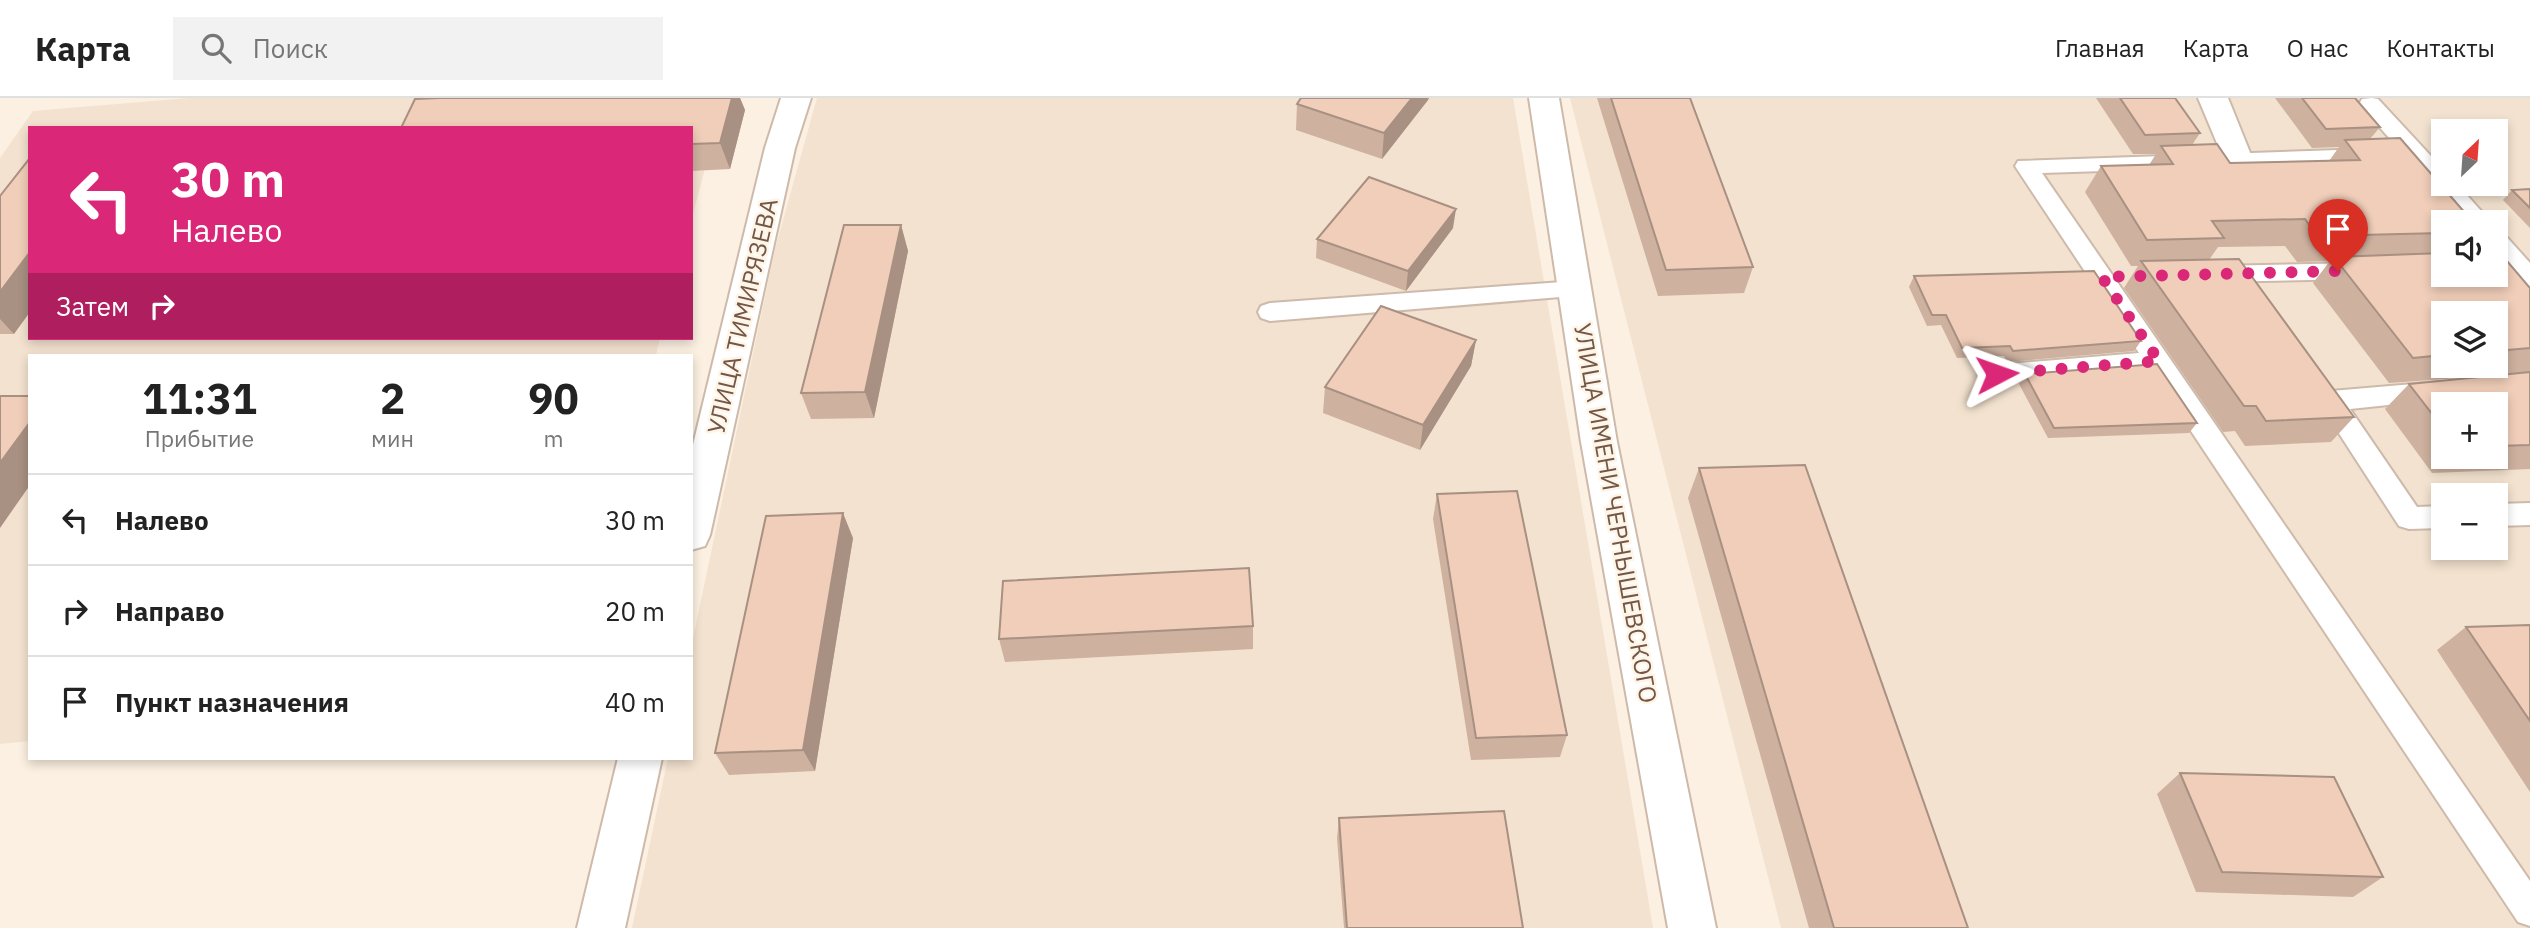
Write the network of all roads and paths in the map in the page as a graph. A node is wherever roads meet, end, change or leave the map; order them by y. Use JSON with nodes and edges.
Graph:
{"nodes":[{"id":1,"x":796,"y":98,"type":"edge"},
{"id":2,"x":1544,"y":98,"type":"edge"},
{"id":3,"x":2213,"y":98,"type":"edge"},
{"id":4,"x":2370,"y":104,"type":"dead end"},
{"id":5,"x":2417,"y":154,"type":"junction"},
{"id":6,"x":2238,"y":160,"type":"junction"},
{"id":7,"x":2431,"y":170,"type":"edge"},
{"id":8,"x":2455,"y":196,"type":"edge"},
{"id":9,"x":2468,"y":210,"type":"edge"},
{"id":10,"x":2508,"y":254,"type":"edge"},
{"id":11,"x":2375,"y":271,"type":"edge"},
{"id":12,"x":2525,"y":273,"type":"edge"},
{"id":13,"x":2183,"y":275,"type":"edge"},
{"id":14,"x":1576,"y":289,"type":"junction"},
{"id":15,"x":1270,"y":312,"type":"dead end"},
{"id":16,"x":2159,"y":361,"type":"junction"},
{"id":17,"x":1997,"y":374,"type":"dead end"},
{"id":18,"x":2464,"y":389,"type":"edge"},
{"id":19,"x":2431,"y":517,"type":"edge"},
{"id":20,"x":693,"y":526,"type":"edge"},
{"id":21,"x":640,"y":760,"type":"edge"},
{"id":22,"x":2530,"y":911,"type":"edge"},
{"id":23,"x":601,"y":928,"type":"edge"},
{"id":24,"x":1692,"y":928,"type":"edge"}],
"edges":[{"from":1,"to":20,"type":"street","name":"УЛИЦА ТИМИРЯЗЕВА"},
{"from":2,"to":14,"type":"street","name":"УЛИЦА ИМЕНИ ЧЕРНЫШЕВСКОГО"},
{"from":3,"to":6,"type":"street"},
{"from":4,"to":5,"type":"lane"},
{"from":5,"to":6,"type":"lane"},
{"from":5,"to":7,"type":"lane"},
{"from":6,"to":16,"type":"lane"},
{"from":8,"to":9,"type":"lane"},
{"from":10,"to":12,"type":"lane"},
{"from":11,"to":13,"type":"lane"},
{"from":14,"to":15,"type":"lane"},
{"from":14,"to":24,"type":"street","name":"УЛИЦА ИМЕНИ ЧЕРНЫШЕВСКОГО"},
{"from":16,"to":17,"type":"lane"},
{"from":16,"to":22,"type":"lane"},
{"from":18,"to":19,"type":"lane"},
{"from":21,"to":23,"type":"street"}]}
